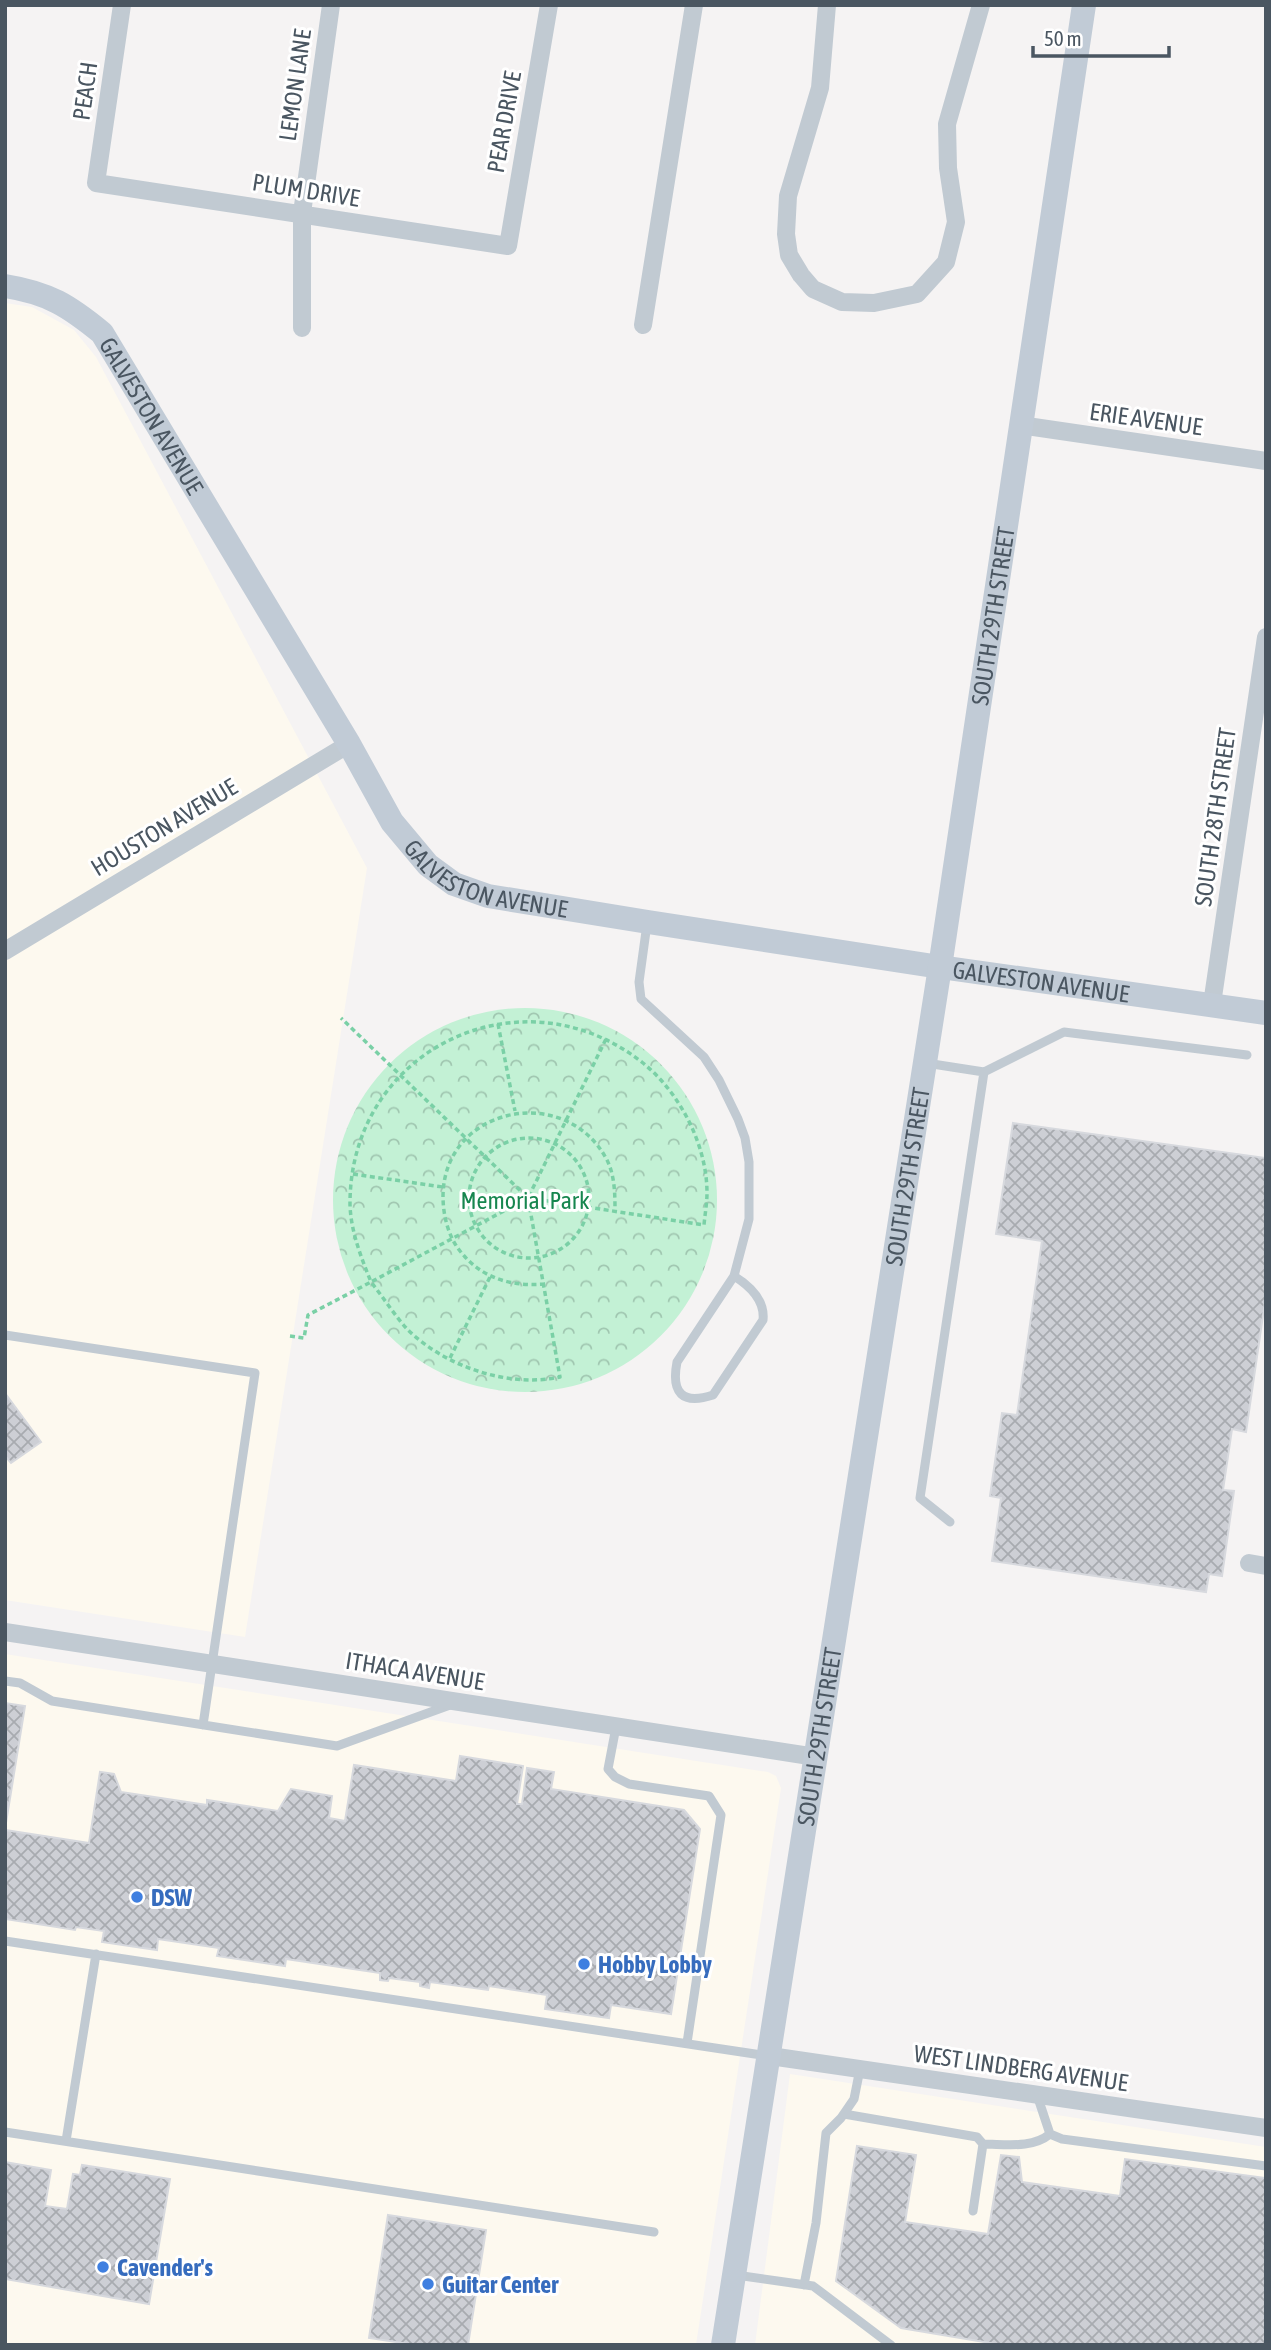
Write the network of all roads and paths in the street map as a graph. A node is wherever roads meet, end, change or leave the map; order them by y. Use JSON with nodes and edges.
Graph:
{"nodes":[{"id":1,"x":122,"y":5,"type":"edge"},
{"id":2,"x":331,"y":5,"type":"edge"},
{"id":3,"x":549,"y":5,"type":"edge"},
{"id":4,"x":694,"y":5,"type":"edge"},
{"id":5,"x":827,"y":5,"type":"edge"},
{"id":6,"x":981,"y":5,"type":"edge"},
{"id":7,"x":1080,"y":6,"type":"edge"},
{"id":8,"x":96,"y":183,"type":"joint"},
{"id":9,"x":302,"y":214,"type":"junction"},
{"id":10,"x":508,"y":246,"type":"joint"},
{"id":11,"x":5,"y":286,"type":"edge"},
{"id":12,"x":643,"y":325,"type":"dead end"},
{"id":13,"x":302,"y":328,"type":"dead end"},
{"id":14,"x":1020,"y":425,"type":"junction"},
{"id":15,"x":1266,"y":461,"type":"edge"},
{"id":16,"x":1266,"y":637,"type":"edge"},
{"id":17,"x":349,"y":744,"type":"junction"},
{"id":18,"x":648,"y":922,"type":"junction"},
{"id":19,"x":5,"y":951,"type":"edge"},
{"id":20,"x":940,"y":967,"type":"junction"},
{"id":21,"x":1212,"y":1004,"type":"junction"},
{"id":22,"x":1266,"y":1013,"type":"edge"},
{"id":23,"x":341,"y":1018,"type":"dead end"},
{"id":24,"x":498,"y":1024,"type":"junction"},
{"id":25,"x":606,"y":1039,"type":"junction"},
{"id":26,"x":1247,"y":1055,"type":"dead end"},
{"id":27,"x":924,"y":1062,"type":"junction"},
{"id":28,"x":984,"y":1072,"type":"junction"},
{"id":29,"x":401,"y":1076,"type":"junction"},
{"id":30,"x":515,"y":1112,"type":"junction"},
{"id":31,"x":566,"y":1121,"type":"junction"},
{"id":32,"x":465,"y":1138,"type":"junction"},
{"id":33,"x":555,"y":1144,"type":"junction"},
{"id":34,"x":486,"y":1158,"type":"junction"},
{"id":35,"x":354,"y":1174,"type":"junction"},
{"id":36,"x":443,"y":1187,"type":"junction"},
{"id":37,"x":528,"y":1198,"type":"junction"},
{"id":38,"x":589,"y":1208,"type":"junction"},
{"id":39,"x":615,"y":1212,"type":"junction"},
{"id":40,"x":476,"y":1226,"type":"junction"},
{"id":41,"x":451,"y":1239,"type":"junction"},
{"id":42,"x":540,"y":1258,"type":"junction"},
{"id":43,"x":734,"y":1276,"type":"junction"},
{"id":44,"x":491,"y":1277,"type":"junction"},
{"id":45,"x":371,"y":1282,"type":"junction"},
{"id":46,"x":545,"y":1284,"type":"junction"},
{"id":47,"x":5,"y":1335,"type":"edge"},
{"id":48,"x":290,"y":1336,"type":"dead end"},
{"id":49,"x":450,"y":1358,"type":"junction"},
{"id":50,"x":950,"y":1522,"type":"dead end"},
{"id":51,"x":5,"y":1632,"type":"edge"},
{"id":52,"x":212,"y":1664,"type":"junction"},
{"id":53,"x":5,"y":1681,"type":"edge"},
{"id":54,"x":457,"y":1702,"type":"junction"},
{"id":55,"x":203,"y":1725,"type":"junction"},
{"id":56,"x":616,"y":1727,"type":"junction"},
{"id":57,"x":816,"y":1758,"type":"junction"},
{"id":58,"x":5,"y":1941,"type":"edge"},
{"id":59,"x":96,"y":1954,"type":"junction"},
{"id":60,"x":688,"y":2043,"type":"junction"},
{"id":61,"x":769,"y":2056,"type":"junction"},
{"id":62,"x":860,"y":2069,"type":"junction"},
{"id":63,"x":1037,"y":2095,"type":"junction"},
{"id":64,"x":844,"y":2115,"type":"junction"},
{"id":65,"x":1266,"y":2128,"type":"edge"},
{"id":66,"x":5,"y":2132,"type":"edge"},
{"id":67,"x":1050,"y":2134,"type":"junction"},
{"id":68,"x":66,"y":2141,"type":"junction"},
{"id":69,"x":983,"y":2144,"type":"junction"},
{"id":70,"x":1266,"y":2166,"type":"edge"},
{"id":71,"x":972,"y":2211,"type":"dead end"},
{"id":72,"x":654,"y":2232,"type":"dead end"},
{"id":73,"x":735,"y":2274,"type":"junction"},
{"id":74,"x":804,"y":2284,"type":"junction"},
{"id":75,"x":723,"y":2345,"type":"edge"},
{"id":76,"x":891,"y":2345,"type":"edge"}],
"edges":[{"from":1,"to":8,"type":"street","name":"PEACH"},
{"from":2,"to":9,"type":"street","name":"LEMON LANE"},
{"from":3,"to":10,"type":"street","name":"PEAR DRIVE"},
{"from":4,"to":12,"type":"street"},
{"from":5,"to":6,"type":"street"},
{"from":7,"to":14,"type":"street","name":"SOUTH 29TH STREET"},
{"from":8,"to":9,"type":"street","name":"PLUM DRIVE"},
{"from":9,"to":10,"type":"street","name":"PLUM DRIVE"},
{"from":9,"to":13,"type":"street","name":"LEMON LANE"},
{"from":11,"to":17,"type":"street","name":"GALVESTON AVENUE"},
{"from":14,"to":15,"type":"street","name":"ERIE AVENUE"},
{"from":14,"to":20,"type":"street","name":"SOUTH 29TH STREET"},
{"from":16,"to":21,"type":"street","name":"SOUTH 28TH STREET"},
{"from":17,"to":18,"type":"street","name":"GALVESTON AVENUE"},
{"from":17,"to":19,"type":"street","name":"HOUSTON AVENUE"},
{"from":18,"to":20,"type":"street","name":"GALVESTON AVENUE"},
{"from":18,"to":43,"type":"lane"},
{"from":20,"to":21,"type":"street","name":"GALVESTON AVENUE"},
{"from":20,"to":27,"type":"street","name":"SOUTH 29TH STREET"},
{"from":21,"to":22,"type":"street","name":"GALVESTON AVENUE"},
{"from":23,"to":29,"type":"path"},
{"from":24,"to":25,"type":"path"},
{"from":24,"to":29,"type":"path"},
{"from":24,"to":30,"type":"path"},
{"from":25,"to":31,"type":"path"},
{"from":25,"to":39,"type":"path"},
{"from":26,"to":28,"type":"lane"},
{"from":27,"to":28,"type":"lane"},
{"from":27,"to":57,"type":"street","name":"SOUTH 29TH STREET"},
{"from":28,"to":50,"type":"lane"},
{"from":29,"to":32,"type":"path"},
{"from":29,"to":35,"type":"path"},
{"from":30,"to":31,"type":"path"},
{"from":30,"to":32,"type":"path"},
{"from":31,"to":33,"type":"path"},
{"from":31,"to":39,"type":"path"},
{"from":32,"to":34,"type":"path"},
{"from":32,"to":36,"type":"path"},
{"from":33,"to":34,"type":"path"},
{"from":33,"to":37,"type":"path"},
{"from":33,"to":38,"type":"path"},
{"from":34,"to":37,"type":"path"},
{"from":34,"to":40,"type":"path"},
{"from":35,"to":36,"type":"path"},
{"from":35,"to":45,"type":"path"},
{"from":36,"to":41,"type":"path"},
{"from":37,"to":38,"type":"path"},
{"from":37,"to":40,"type":"path"},
{"from":37,"to":42,"type":"path"},
{"from":38,"to":39,"type":"path"},
{"from":38,"to":42,"type":"path"},
{"from":40,"to":41,"type":"path"},
{"from":40,"to":42,"type":"path"},
{"from":41,"to":44,"type":"path"},
{"from":41,"to":45,"type":"path"},
{"from":42,"to":46,"type":"path"},
{"from":43,"to":43,"type":"lane"},
{"from":44,"to":46,"type":"path"},
{"from":44,"to":49,"type":"path"},
{"from":45,"to":48,"type":"path"},
{"from":45,"to":49,"type":"path"},
{"from":46,"to":49,"type":"path"},
{"from":47,"to":52,"type":"lane"},
{"from":51,"to":52,"type":"street","name":"ITHACA AVENUE"},
{"from":52,"to":54,"type":"street","name":"ITHACA AVENUE"},
{"from":52,"to":55,"type":"lane"},
{"from":53,"to":55,"type":"lane"},
{"from":54,"to":55,"type":"lane"},
{"from":54,"to":56,"type":"street","name":"ITHACA AVENUE"},
{"from":56,"to":57,"type":"street","name":"ITHACA AVENUE"},
{"from":56,"to":60,"type":"lane"},
{"from":57,"to":61,"type":"street","name":"SOUTH 29TH STREET"},
{"from":58,"to":59,"type":"lane"},
{"from":59,"to":60,"type":"lane"},
{"from":59,"to":68,"type":"lane"},
{"from":60,"to":61,"type":"lane"},
{"from":61,"to":62,"type":"street","name":"WEST LINDBERG AVENUE"},
{"from":61,"to":73,"type":"street","name":"SOUTH 29TH STREET"},
{"from":62,"to":63,"type":"street","name":"WEST LINDBERG AVENUE"},
{"from":62,"to":64,"type":"lane"},
{"from":63,"to":65,"type":"street","name":"WEST LINDBERG AVENUE"},
{"from":63,"to":67,"type":"lane"},
{"from":64,"to":69,"type":"lane"},
{"from":64,"to":74,"type":"lane"},
{"from":66,"to":68,"type":"lane"},
{"from":67,"to":69,"type":"lane"},
{"from":67,"to":70,"type":"lane"},
{"from":68,"to":72,"type":"lane"},
{"from":69,"to":71,"type":"lane"},
{"from":73,"to":74,"type":"lane"},
{"from":73,"to":75,"type":"street","name":"SOUTH 29TH STREET"},
{"from":74,"to":76,"type":"lane"}]}
